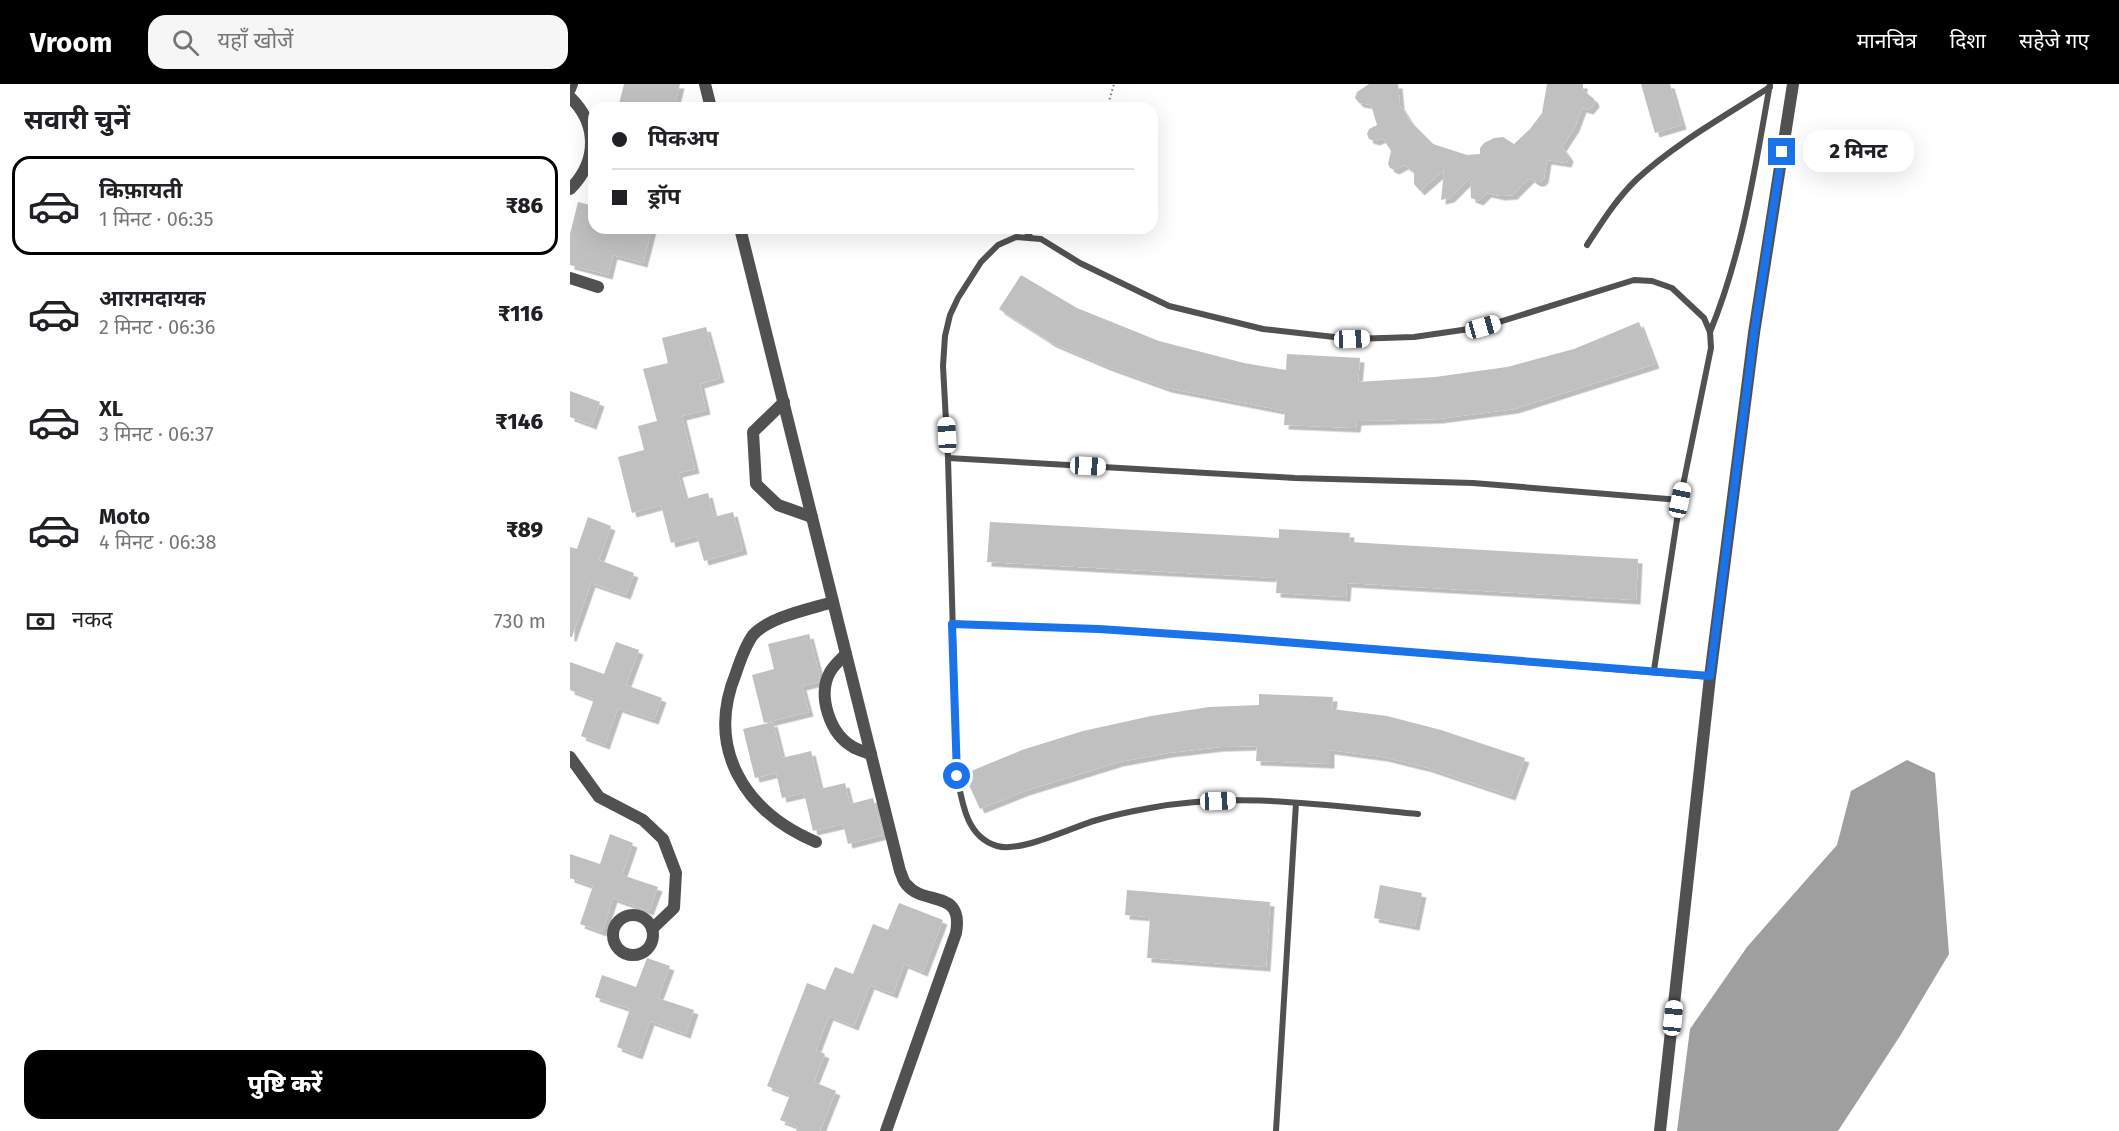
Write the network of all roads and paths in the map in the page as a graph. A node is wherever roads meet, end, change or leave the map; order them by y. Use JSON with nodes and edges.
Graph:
{"nodes":[{"id":1,"x":572,"y":84,"type":"edge"},
{"id":2,"x":705,"y":84,"type":"edge"},
{"id":3,"x":1114,"y":84,"type":"edge"},
{"id":4,"x":1793,"y":84,"type":"edge"},
{"id":5,"x":1770,"y":85,"type":"edge"},
{"id":6,"x":570,"y":89,"type":"edge"},
{"id":7,"x":570,"y":97,"type":"edge"},
{"id":8,"x":710,"y":102,"type":"edge"},
{"id":9,"x":1109,"y":102,"type":"edge"},
{"id":10,"x":588,"y":121,"type":"edge"},
{"id":11,"x":588,"y":158,"type":"edge"},
{"id":12,"x":570,"y":189,"type":"edge"},
{"id":13,"x":742,"y":234,"type":"edge"},
{"id":14,"x":1028,"y":234,"type":"edge"},
{"id":15,"x":1031,"y":238,"type":"junction"},
{"id":16,"x":1587,"y":245,"type":"dead end"},
{"id":17,"x":570,"y":278,"type":"edge"},
{"id":18,"x":598,"y":287,"type":"dead end"},
{"id":19,"x":1710,"y":332,"type":"junction"},
{"id":20,"x":784,"y":402,"type":"junction"},
{"id":21,"x":948,"y":458,"type":"junction"},
{"id":22,"x":1680,"y":500,"type":"junction"},
{"id":23,"x":812,"y":518,"type":"junction"},
{"id":24,"x":833,"y":602,"type":"junction"},
{"id":25,"x":952,"y":624,"type":"junction"},
{"id":26,"x":846,"y":654,"type":"junction"},
{"id":27,"x":1654,"y":670,"type":"junction"},
{"id":28,"x":1710,"y":676,"type":"junction"},
{"id":29,"x":871,"y":754,"type":"junction"},
{"id":30,"x":570,"y":757,"type":"edge"},
{"id":31,"x":1296,"y":803,"type":"junction"},
{"id":32,"x":1418,"y":814,"type":"dead end"},
{"id":33,"x":816,"y":843,"type":"dead end"},
{"id":34,"x":652,"y":929,"type":"dead end"},
{"id":35,"x":886,"y":1131,"type":"edge"},
{"id":36,"x":1276,"y":1131,"type":"edge"},
{"id":37,"x":1660,"y":1131,"type":"edge"}],
"edges":[{"from":1,"to":6,"type":"street"},
{"from":2,"to":8,"type":"street"},
{"from":3,"to":9,"type":"path"},
{"from":4,"to":28,"type":"street"},
{"from":5,"to":16,"type":"lane"},
{"from":5,"to":19,"type":"lane"},
{"from":7,"to":10,"type":"street"},
{"from":11,"to":12,"type":"street"},
{"from":13,"to":20,"type":"street"},
{"from":14,"to":15,"type":"lane"},
{"from":15,"to":19,"type":"lane"},
{"from":15,"to":21,"type":"lane"},
{"from":17,"to":18,"type":"street"},
{"from":19,"to":22,"type":"lane"},
{"from":20,"to":23,"type":"street"},
{"from":20,"to":23,"type":"street"},
{"from":21,"to":22,"type":"lane"},
{"from":21,"to":25,"type":"lane"},
{"from":22,"to":27,"type":"lane"},
{"from":23,"to":24,"type":"street"},
{"from":24,"to":26,"type":"street"},
{"from":24,"to":33,"type":"street"},
{"from":25,"to":27,"type":"lane"},
{"from":25,"to":31,"type":"lane"},
{"from":26,"to":29,"type":"street"},
{"from":26,"to":29,"type":"street"},
{"from":27,"to":28,"type":"lane"},
{"from":28,"to":37,"type":"street"},
{"from":29,"to":35,"type":"street"},
{"from":30,"to":34,"type":"street"},
{"from":31,"to":32,"type":"lane"},
{"from":31,"to":36,"type":"lane"}]}
